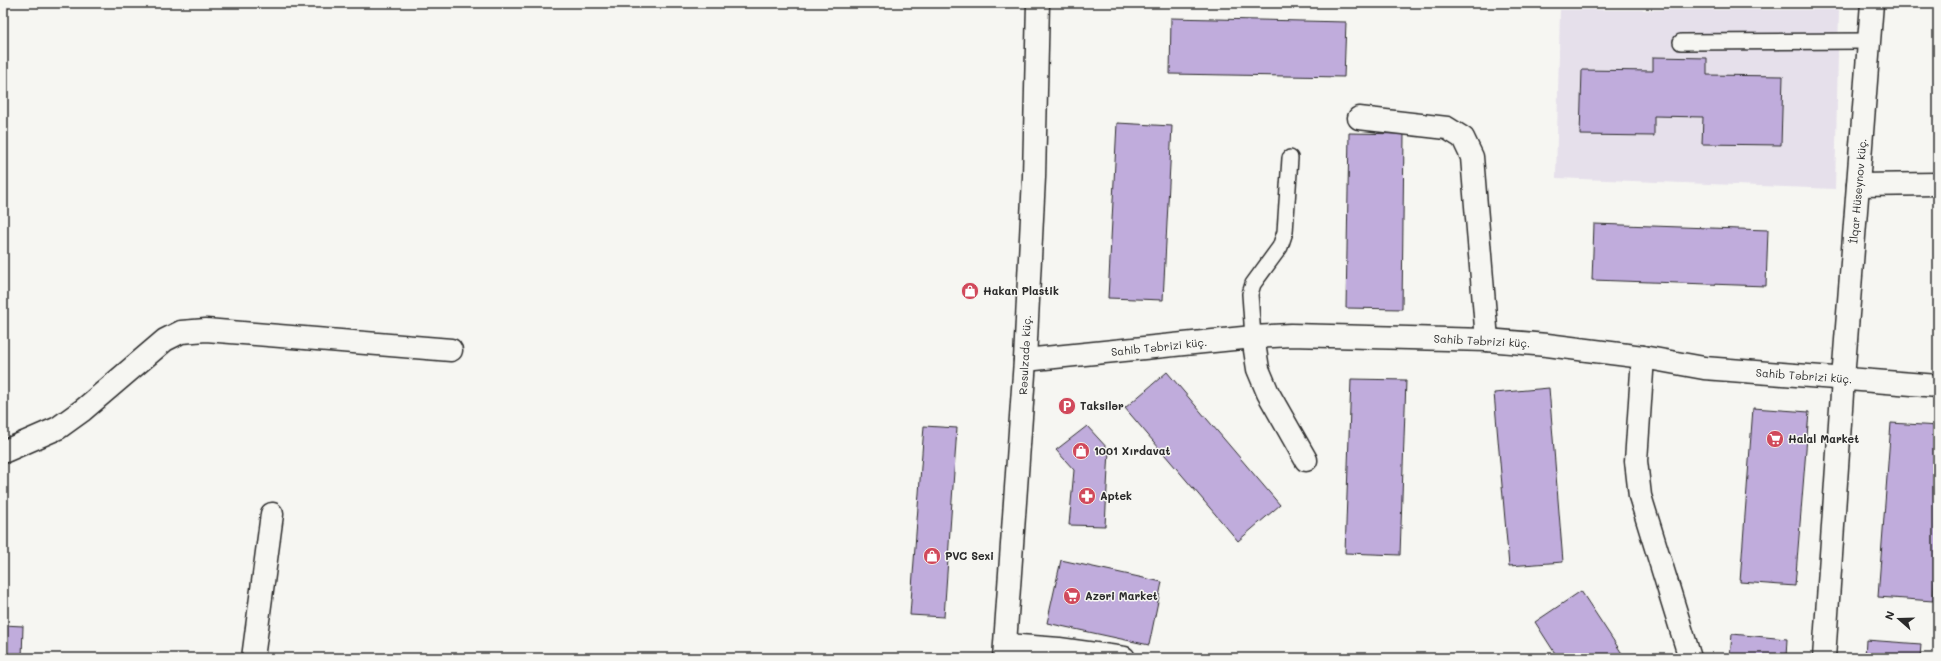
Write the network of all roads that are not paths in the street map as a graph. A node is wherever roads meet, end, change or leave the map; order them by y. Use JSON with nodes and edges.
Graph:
{"nodes":[{"id":1,"x":1038,"y":3,"type":"edge"},
{"id":2,"x":1872,"y":3,"type":"edge"},
{"id":3,"x":1870,"y":41,"type":"junction"},
{"id":4,"x":1681,"y":42,"type":"dead end"},
{"id":5,"x":1359,"y":118,"type":"dead end"},
{"id":6,"x":1290,"y":158,"type":"dead end"},
{"id":7,"x":1938,"y":184,"type":"edge"},
{"id":8,"x":1858,"y":185,"type":"junction"},
{"id":9,"x":1252,"y":337,"type":"junction"},
{"id":10,"x":1487,"y":340,"type":"junction"},
{"id":11,"x":451,"y":350,"type":"dead end"},
{"id":12,"x":1643,"y":357,"type":"junction"},
{"id":13,"x":1025,"y":360,"type":"junction"},
{"id":14,"x":1843,"y":379,"type":"junction"},
{"id":15,"x":1938,"y":386,"type":"edge"},
{"id":16,"x":3,"y":452,"type":"edge"},
{"id":17,"x":1306,"y":460,"type":"dead end"},
{"id":18,"x":272,"y":514,"type":"dead end"},
{"id":19,"x":1005,"y":651,"type":"edge"},
{"id":20,"x":253,"y":658,"type":"edge"},
{"id":21,"x":1124,"y":658,"type":"edge"},
{"id":22,"x":1690,"y":658,"type":"edge"},
{"id":23,"x":1824,"y":658,"type":"edge"}],
"edges":[{"from":1,"to":13,"type":"street","name":"Rəsulzadə küç."},
{"from":2,"to":3,"type":"street","name":"İlqar Hüseynov küç."},
{"from":3,"to":4,"type":"lane"},
{"from":3,"to":8,"type":"street","name":"İlqar Hüseynov küç."},
{"from":5,"to":10,"type":"street"},
{"from":6,"to":9,"type":"lane"},
{"from":7,"to":8,"type":"street"},
{"from":8,"to":14,"type":"street","name":"İlqar Hüseynov küç."},
{"from":9,"to":10,"type":"street","name":"Sahib Təbrizi küç."},
{"from":9,"to":13,"type":"street","name":"Sahib Təbrizi küç."},
{"from":9,"to":17,"type":"street"},
{"from":10,"to":12,"type":"street","name":"Sahib Təbrizi küç."},
{"from":11,"to":16,"type":"street"},
{"from":12,"to":14,"type":"street","name":"Sahib Təbrizi küç."},
{"from":12,"to":22,"type":"street"},
{"from":13,"to":19,"type":"street","name":"Rəsulzadə küç."},
{"from":14,"to":15,"type":"street","name":"Sahib Təbrizi küç."},
{"from":14,"to":23,"type":"street","name":"İlqar Hüseynov küç."},
{"from":18,"to":20,"type":"street"},
{"from":19,"to":21,"type":"street"}]}
